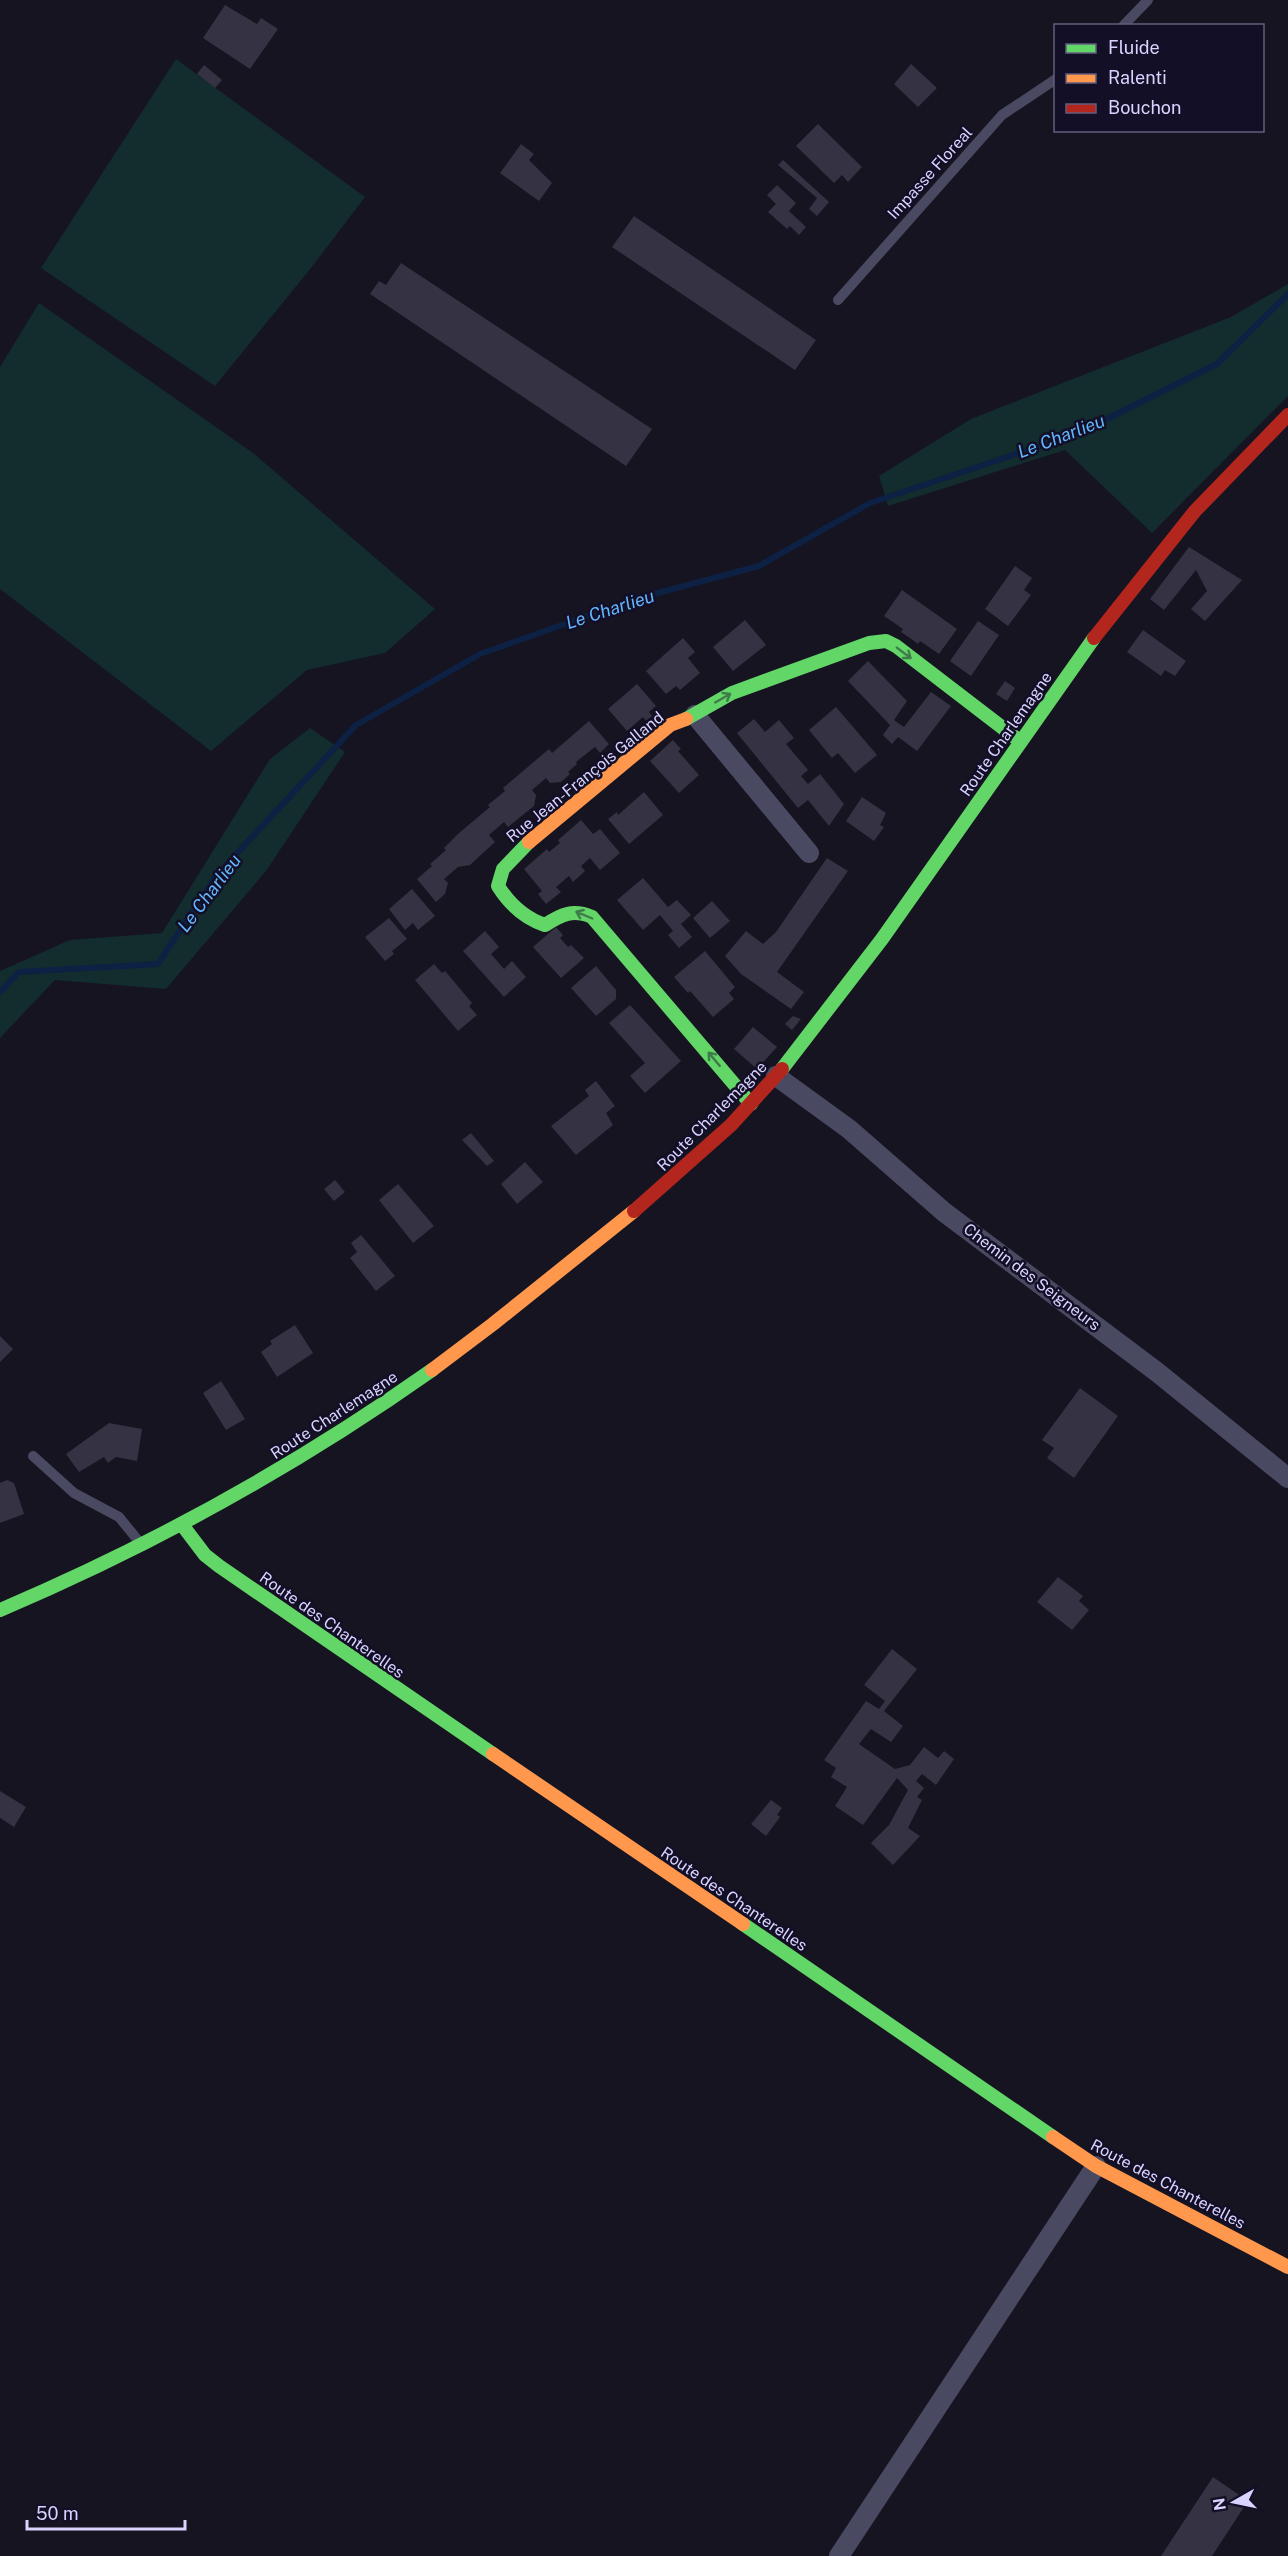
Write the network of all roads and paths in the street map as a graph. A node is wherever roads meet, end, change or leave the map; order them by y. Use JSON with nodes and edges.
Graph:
{"nodes":[{"id":1,"x":1148,"y":0,"type":"edge"},
{"id":2,"x":1125,"y":24,"type":"edge"},
{"id":3,"x":1054,"y":80,"type":"edge"},
{"id":4,"x":838,"y":300,"type":"dead end"},
{"id":5,"x":1288,"y":415,"type":"edge"},
{"id":6,"x":695,"y":715,"type":"junction"},
{"id":7,"x":1021,"y":742,"type":"junction"},
{"id":8,"x":809,"y":853,"type":"dead end"},
{"id":9,"x":776,"y":1076,"type":"junction"},
{"id":10,"x":752,"y":1104,"type":"junction"},
{"id":11,"x":33,"y":1456,"type":"dead end"},
{"id":12,"x":1288,"y":1478,"type":"edge"},
{"id":13,"x":183,"y":1526,"type":"junction"},
{"id":14,"x":143,"y":1546,"type":"junction"},
{"id":15,"x":0,"y":1610,"type":"edge"},
{"id":16,"x":1096,"y":2166,"type":"junction"},
{"id":17,"x":1288,"y":2267,"type":"edge"},
{"id":18,"x":838,"y":2556,"type":"edge"}],
"edges":[{"from":1,"to":2,"type":"lane"},
{"from":3,"to":4,"type":"lane","name":"Impasse Floreal"},
{"from":5,"to":7,"type":"street","name":"Route Charlemagne"},
{"from":6,"to":7,"type":"street","name":"Rue Jean-François Galland","one_way":true},
{"from":6,"to":8,"type":"street"},
{"from":10,"to":6,"type":"street","name":"Rue Jean-François Galland","one_way":true},
{"from":7,"to":9,"type":"street","name":"Route Charlemagne"},
{"from":9,"to":10,"type":"street","name":"Route Charlemagne"},
{"from":9,"to":12,"type":"street","name":"Chemin des Seigneurs"},
{"from":10,"to":13,"type":"street","name":"Route Charlemagne"},
{"from":11,"to":14,"type":"lane"},
{"from":13,"to":14,"type":"street","name":"Route Charlemagne"},
{"from":13,"to":16,"type":"street","name":"Route des Chanterelles"},
{"from":14,"to":15,"type":"street","name":"Route Charlemagne"},
{"from":16,"to":17,"type":"street","name":"Route des Chanterelles"},
{"from":16,"to":18,"type":"street"}]}
